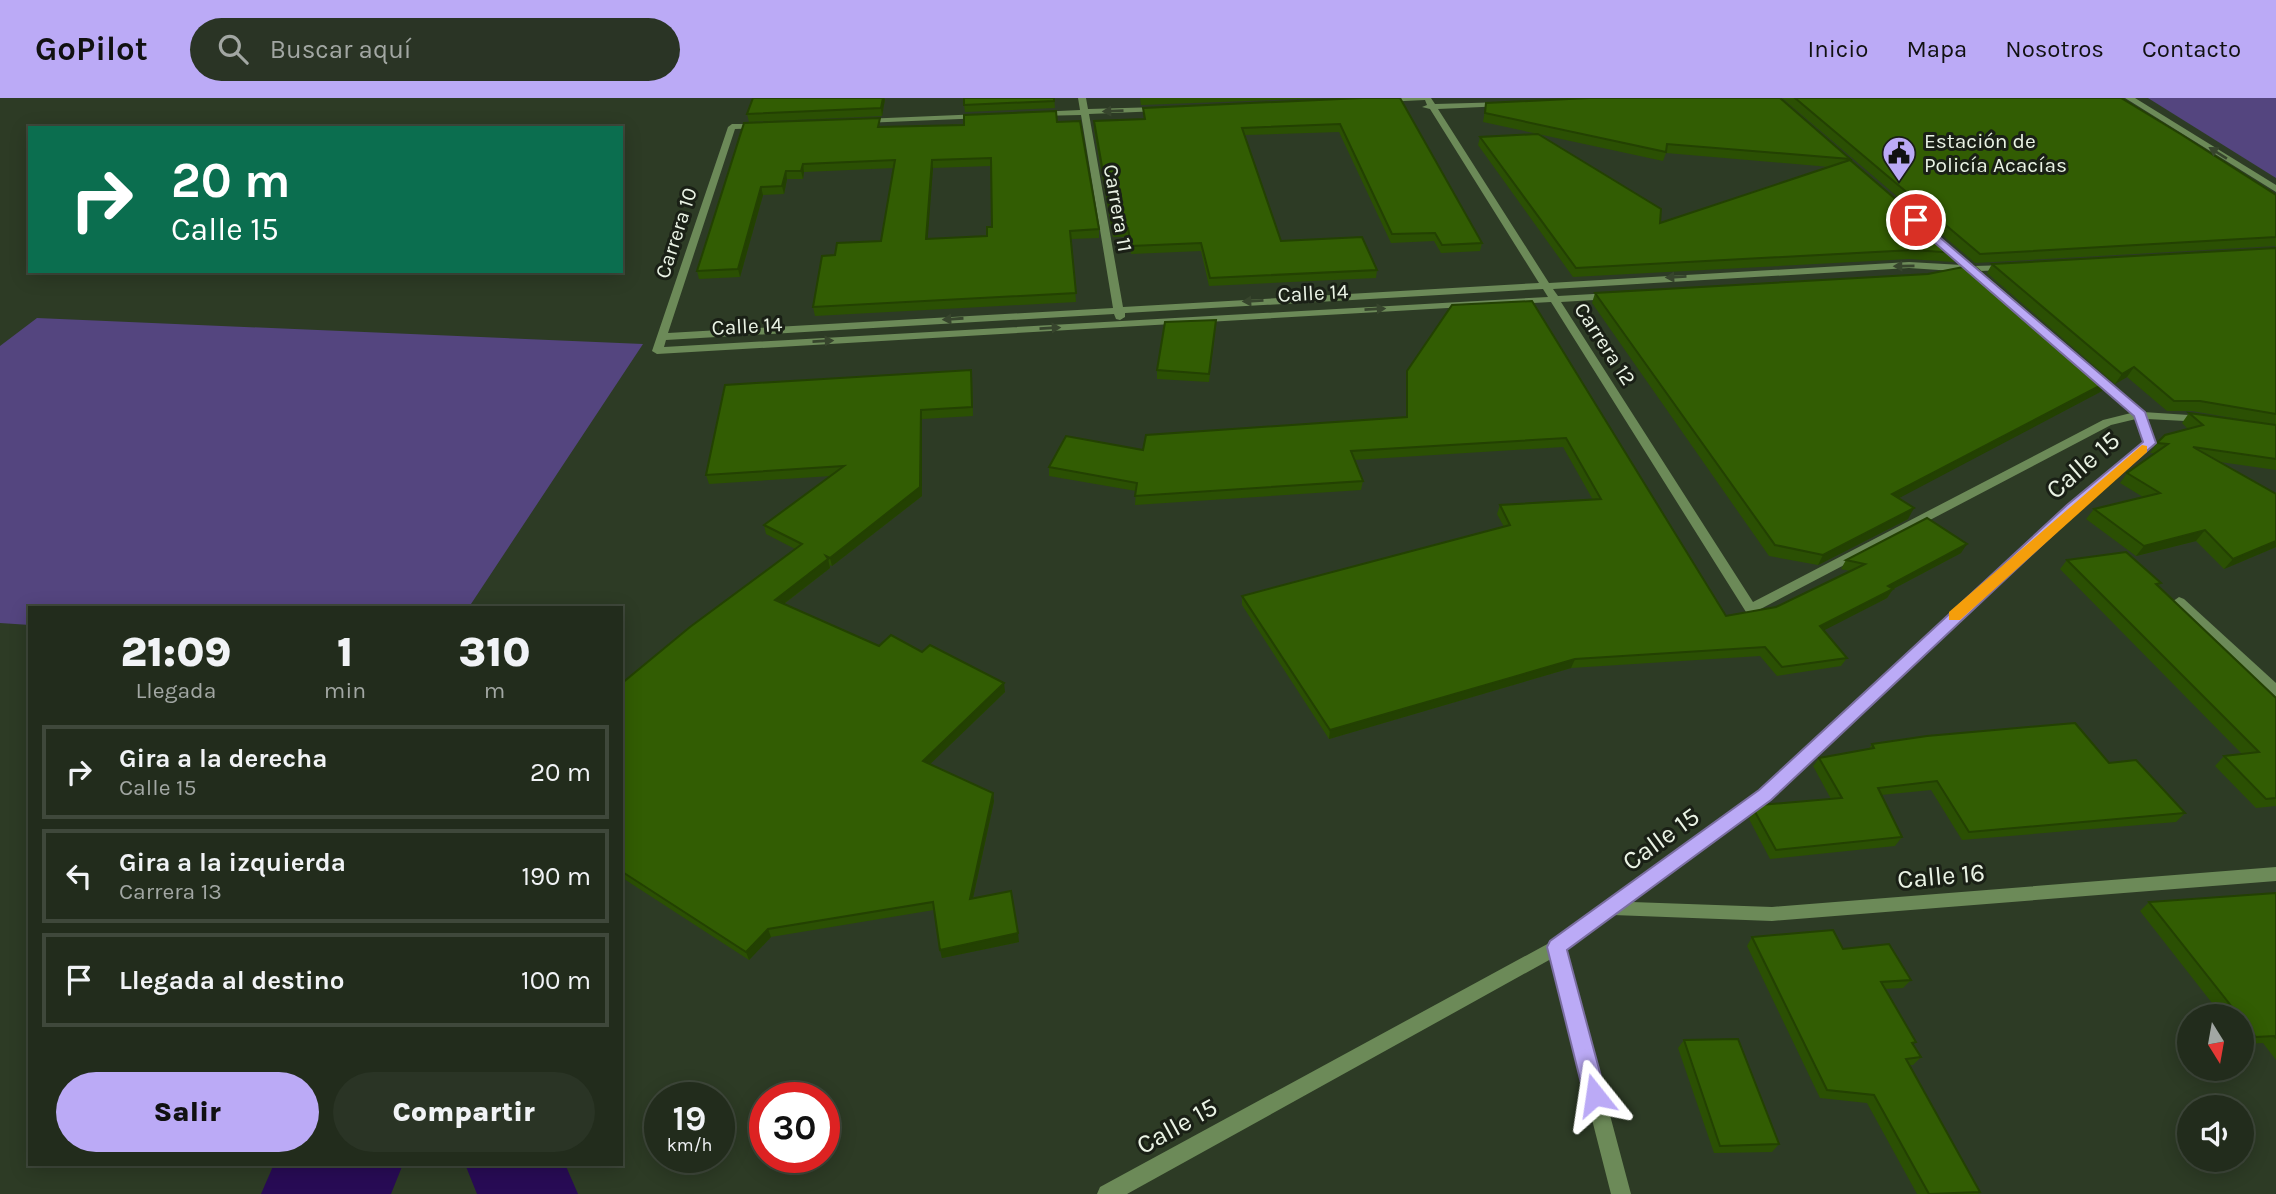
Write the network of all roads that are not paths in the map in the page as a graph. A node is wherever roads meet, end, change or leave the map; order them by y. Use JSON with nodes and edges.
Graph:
{"nodes":[{"id":1,"x":1082,"y":98,"type":"edge"},
{"id":2,"x":2129,"y":98,"type":"edge"},
{"id":3,"x":1371,"y":100,"type":"edge"},
{"id":4,"x":1429,"y":101,"type":"edge"},
{"id":5,"x":1515,"y":104,"type":"edge"},
{"id":6,"x":1377,"y":109,"type":"edge"},
{"id":7,"x":1167,"y":114,"type":"edge"},
{"id":8,"x":1084,"y":117,"type":"junction"},
{"id":9,"x":1030,"y":119,"type":"edge"},
{"id":10,"x":854,"y":122,"type":"edge"},
{"id":11,"x":772,"y":125,"type":"edge"},
{"id":12,"x":866,"y":131,"type":"edge"},
{"id":13,"x":730,"y":132,"type":"junction"},
{"id":14,"x":770,"y":135,"type":"edge"},
{"id":15,"x":2276,"y":189,"type":"edge"},
{"id":16,"x":1936,"y":238,"type":"edge"},
{"id":17,"x":2013,"y":267,"type":"edge"},
{"id":18,"x":1972,"y":269,"type":"junction"},
{"id":19,"x":1923,"y":278,"type":"edge"},
{"id":20,"x":1544,"y":284,"type":"junction"},
{"id":21,"x":1993,"y":287,"type":"edge"},
{"id":22,"x":1622,"y":296,"type":"edge"},
{"id":23,"x":1553,"y":299,"type":"junction"},
{"id":24,"x":1118,"y":308,"type":"junction"},
{"id":25,"x":1121,"y":323,"type":"junction"},
{"id":26,"x":662,"y":337,"type":"junction"},
{"id":27,"x":657,"y":351,"type":"joint"},
{"id":28,"x":2087,"y":369,"type":"edge"},
{"id":29,"x":2140,"y":415,"type":"junction"},
{"id":30,"x":2215,"y":421,"type":"edge"},
{"id":31,"x":2179,"y":602,"type":"edge"},
{"id":32,"x":1751,"y":609,"type":"joint"},
{"id":33,"x":2276,"y":692,"type":"edge"},
{"id":34,"x":2276,"y":874,"type":"edge"},
{"id":35,"x":1610,"y":908,"type":"junction"},
{"id":36,"x":1557,"y":947,"type":"junction"},
{"id":37,"x":1110,"y":1192,"type":"edge"},
{"id":38,"x":1621,"y":1194,"type":"edge"}],
"edges":[{"from":1,"to":8,"type":"street","name":"Carrera 11"},
{"from":15,"to":2,"type":"street","one_way":true},
{"from":3,"to":4,"type":"street"},
{"from":4,"to":5,"type":"street"},
{"from":4,"to":6,"type":"street"},
{"from":4,"to":20,"type":"street","name":"Carrera 12"},
{"from":7,"to":8,"type":"street"},
{"from":8,"to":9,"type":"street"},
{"from":8,"to":24,"type":"street","name":"Carrera 11"},
{"from":10,"to":12,"type":"street"},
{"from":11,"to":13,"type":"street"},
{"from":13,"to":14,"type":"street"},
{"from":13,"to":26,"type":"street","name":"Carrera 10"},
{"from":16,"to":18,"type":"street"},
{"from":17,"to":18,"type":"street","name":"Calle 14"},
{"from":18,"to":19,"type":"street","name":"Calle 14"},
{"from":18,"to":20,"type":"street","name":"Calle 14","one_way":true},
{"from":18,"to":21,"type":"street"},
{"from":20,"to":23,"type":"street","name":"Carrera 12"},
{"from":20,"to":24,"type":"street","name":"Calle 14","one_way":true},
{"from":22,"to":23,"type":"street","name":"Calle 14"},
{"from":25,"to":23,"type":"street","name":"Calle 14","one_way":true},
{"from":23,"to":32,"type":"street","name":"Carrera 12"},
{"from":24,"to":25,"type":"street","name":"Carrera 11"},
{"from":24,"to":26,"type":"street","name":"Calle 14","one_way":true},
{"from":27,"to":25,"type":"street","name":"Calle 14","one_way":true},
{"from":26,"to":27,"type":"street","name":"Carrera 10"},
{"from":28,"to":29,"type":"street"},
{"from":29,"to":30,"type":"street","name":"Calle 15"},
{"from":29,"to":32,"type":"street","name":"Calle 15"},
{"from":29,"to":35,"type":"street","name":"Calle 15"},
{"from":31,"to":33,"type":"street"},
{"from":34,"to":35,"type":"street","name":"Calle 16"},
{"from":35,"to":36,"type":"street","name":"Calle 15"},
{"from":36,"to":37,"type":"street","name":"Calle 15"},
{"from":36,"to":38,"type":"street"}]}
